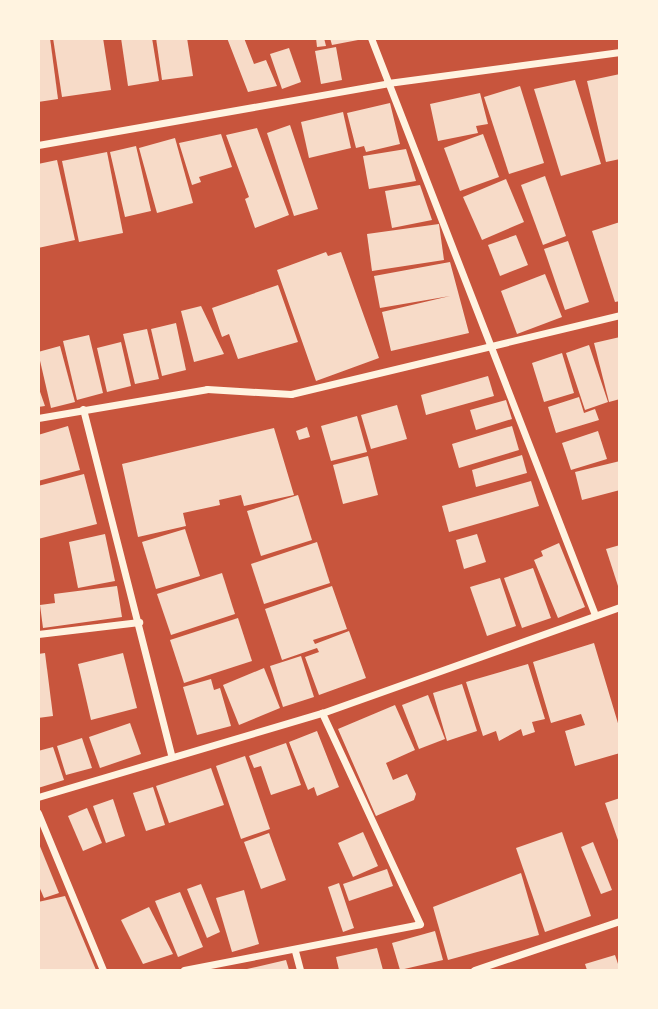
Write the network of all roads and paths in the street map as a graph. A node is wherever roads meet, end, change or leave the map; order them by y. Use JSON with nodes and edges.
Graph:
{"nodes":[{"id":1,"x":371,"y":38,"type":"edge"},
{"id":2,"x":620,"y":52,"type":"edge"},
{"id":3,"x":388,"y":83,"type":"junction"},
{"id":4,"x":38,"y":145,"type":"edge"},
{"id":5,"x":620,"y":315,"type":"edge"},
{"id":6,"x":492,"y":349,"type":"junction"},
{"id":7,"x":83,"y":409,"type":"junction"},
{"id":8,"x":38,"y":418,"type":"edge"},
{"id":9,"x":620,"y":607,"type":"edge"},
{"id":10,"x":596,"y":615,"type":"junction"},
{"id":11,"x":139,"y":622,"type":"junction"},
{"id":12,"x":38,"y":634,"type":"edge"},
{"id":13,"x":322,"y":713,"type":"junction"},
{"id":14,"x":172,"y":757,"type":"junction"},
{"id":15,"x":38,"y":797,"type":"edge"},
{"id":16,"x":38,"y":813,"type":"edge"},
{"id":17,"x":620,"y":920,"type":"edge"},
{"id":18,"x":295,"y":951,"type":"junction"},
{"id":19,"x":103,"y":971,"type":"edge"},
{"id":20,"x":184,"y":971,"type":"edge"},
{"id":21,"x":300,"y":971,"type":"edge"},
{"id":22,"x":474,"y":971,"type":"edge"}],
"edges":[{"from":1,"to":3,"type":"street"},
{"from":2,"to":3,"type":"street"},
{"from":3,"to":4,"type":"street"},
{"from":3,"to":6,"type":"street"},
{"from":5,"to":6,"type":"street"},
{"from":6,"to":7,"type":"street"},
{"from":6,"to":10,"type":"street"},
{"from":7,"to":8,"type":"street"},
{"from":7,"to":11,"type":"street"},
{"from":9,"to":10,"type":"street"},
{"from":10,"to":13,"type":"street"},
{"from":11,"to":12,"type":"street"},
{"from":11,"to":14,"type":"street"},
{"from":13,"to":14,"type":"street"},
{"from":13,"to":18,"type":"street"},
{"from":14,"to":15,"type":"street"},
{"from":16,"to":19,"type":"street"},
{"from":17,"to":22,"type":"street"},
{"from":18,"to":20,"type":"street"},
{"from":18,"to":21,"type":"street"}]}
